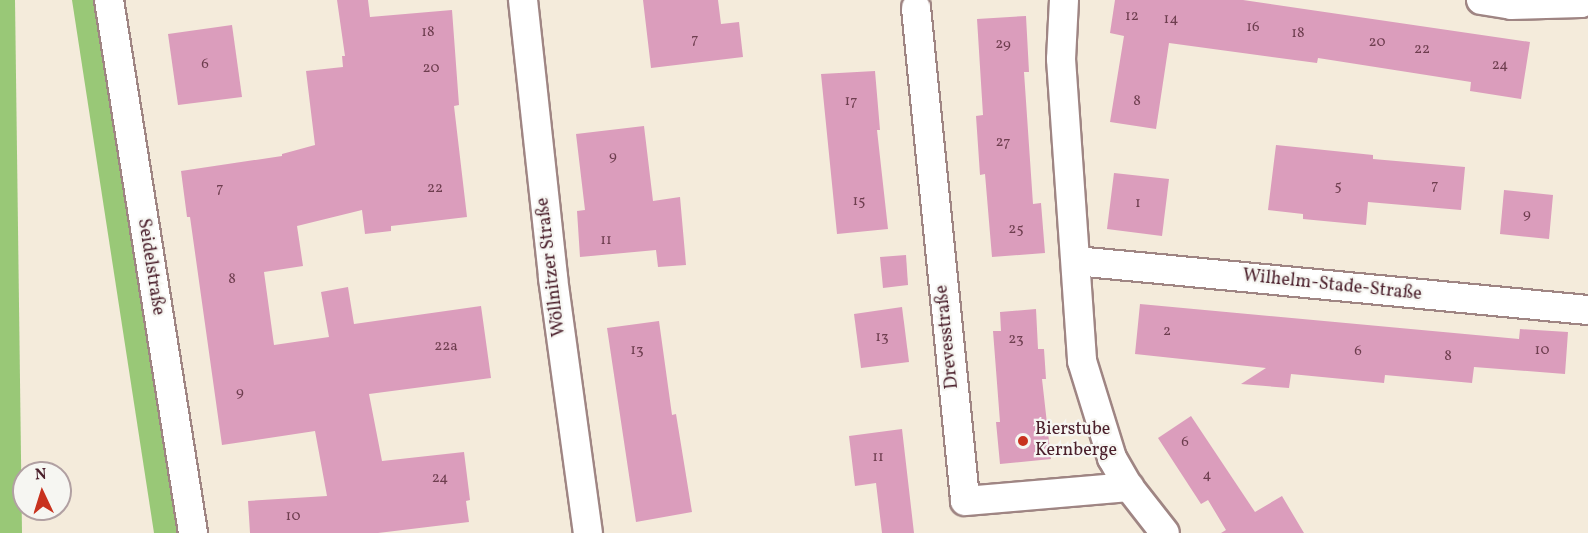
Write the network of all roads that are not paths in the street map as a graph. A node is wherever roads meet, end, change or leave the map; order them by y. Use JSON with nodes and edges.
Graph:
{"nodes":[{"id":1,"x":109,"y":0,"type":"edge"},
{"id":2,"x":523,"y":0,"type":"edge"},
{"id":3,"x":1064,"y":0,"type":"edge"},
{"id":4,"x":1481,"y":0,"type":"edge"},
{"id":5,"x":1586,"y":0,"type":"edge"},
{"id":6,"x":916,"y":8,"type":"dead end"},
{"id":7,"x":1076,"y":261,"type":"junction"},
{"id":8,"x":1588,"y":310,"type":"edge"},
{"id":9,"x":1129,"y":487,"type":"junction"},
{"id":10,"x":193,"y":533,"type":"edge"},
{"id":11,"x":588,"y":533,"type":"edge"},
{"id":12,"x":1165,"y":533,"type":"edge"}],
"edges":[{"from":1,"to":10,"type":"street","name":"Seidelstraße"},
{"from":2,"to":11,"type":"street","name":"Wöllnitzer Straße"},
{"from":3,"to":7,"type":"street"},
{"from":4,"to":5,"type":"street"},
{"from":6,"to":9,"type":"street","name":"Drevesstraße"},
{"from":7,"to":8,"type":"street","name":"Wilhelm-Stade-Straße"},
{"from":7,"to":9,"type":"street"},
{"from":9,"to":12,"type":"street"}]}
